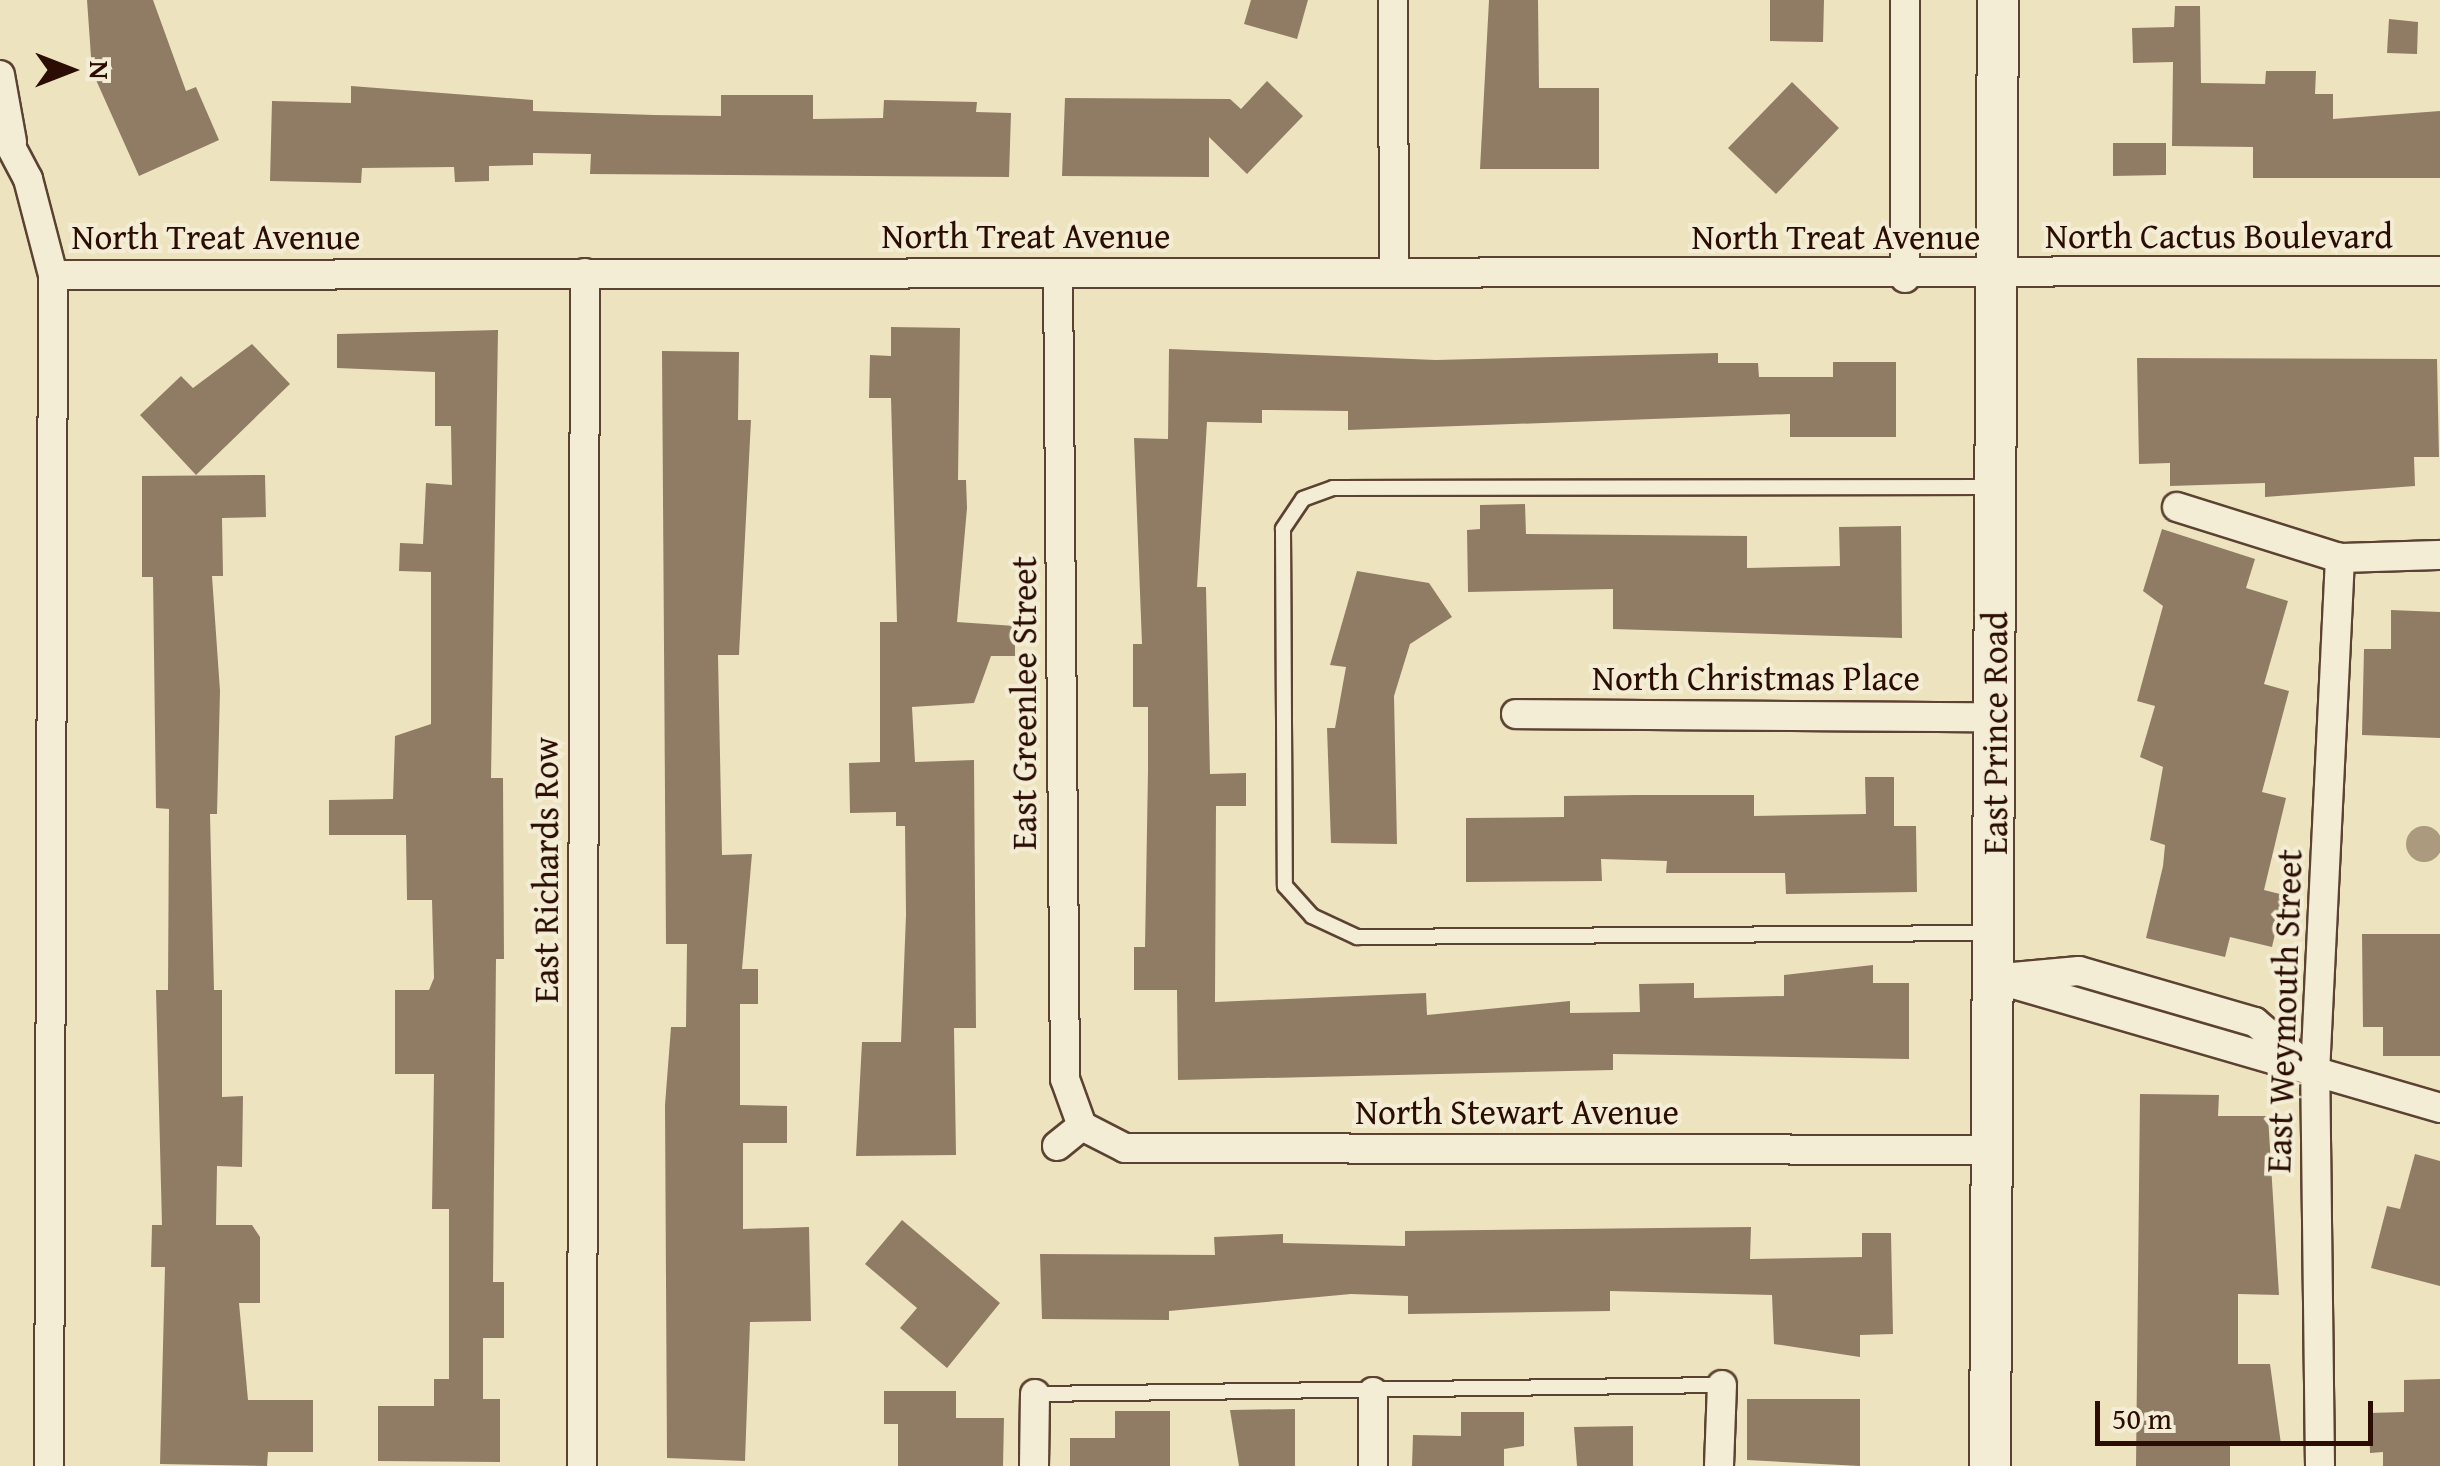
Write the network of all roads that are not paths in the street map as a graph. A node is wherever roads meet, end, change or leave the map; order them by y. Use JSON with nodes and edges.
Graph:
{"nodes":[{"id":1,"x":1394,"y":0,"type":"edge"},
{"id":2,"x":1904,"y":0,"type":"edge"},
{"id":3,"x":1998,"y":0,"type":"edge"},
{"id":4,"x":0,"y":75,"type":"edge"},
{"id":5,"x":6,"y":135,"type":"edge"},
{"id":6,"x":1394,"y":269,"type":"junction"},
{"id":7,"x":2440,"y":271,"type":"edge"},
{"id":8,"x":585,"y":273,"type":"junction"},
{"id":9,"x":1058,"y":274,"type":"junction"},
{"id":10,"x":1999,"y":275,"type":"junction"},
{"id":11,"x":53,"y":276,"type":"junction"},
{"id":12,"x":1905,"y":278,"type":"junction"},
{"id":13,"x":1997,"y":486,"type":"junction"},
{"id":14,"x":2177,"y":508,"type":"dead end"},
{"id":15,"x":2440,"y":554,"type":"edge"},
{"id":16,"x":2340,"y":558,"type":"junction"},
{"id":17,"x":1516,"y":714,"type":"dead end"},
{"id":18,"x":1995,"y":718,"type":"junction"},
{"id":19,"x":1994,"y":933,"type":"junction"},
{"id":20,"x":1994,"y":978,"type":"junction"},
{"id":21,"x":2315,"y":1073,"type":"junction"},
{"id":22,"x":2440,"y":1108,"type":"edge"},
{"id":23,"x":1082,"y":1126,"type":"junction"},
{"id":24,"x":1057,"y":1146,"type":"dead end"},
{"id":25,"x":1992,"y":1150,"type":"junction"},
{"id":26,"x":1722,"y":1385,"type":"joint"},
{"id":27,"x":1374,"y":1392,"type":"junction"},
{"id":28,"x":1034,"y":1394,"type":"joint"},
{"id":29,"x":49,"y":1466,"type":"edge"},
{"id":30,"x":582,"y":1466,"type":"edge"},
{"id":31,"x":1034,"y":1466,"type":"edge"},
{"id":32,"x":1373,"y":1466,"type":"edge"},
{"id":33,"x":1719,"y":1466,"type":"edge"},
{"id":34,"x":1990,"y":1466,"type":"edge"},
{"id":35,"x":2320,"y":1466,"type":"edge"}],
"edges":[{"from":1,"to":6,"type":"street"},
{"from":2,"to":12,"type":"street"},
{"from":3,"to":10,"type":"main road","name":"East Prince Road"},
{"from":4,"to":5,"type":"street"},
{"from":5,"to":11,"type":"street"},
{"from":6,"to":9,"type":"street","name":"North Treat Avenue"},
{"from":6,"to":12,"type":"street","name":"North Treat Avenue"},
{"from":7,"to":10,"type":"street","name":"North Cactus Boulevard"},
{"from":8,"to":9,"type":"street","name":"North Treat Avenue"},
{"from":8,"to":11,"type":"street","name":"North Treat Avenue"},
{"from":8,"to":30,"type":"street","name":"East Richards Row"},
{"from":9,"to":23,"type":"street","name":"East Greenlee Street"},
{"from":10,"to":12,"type":"street","name":"North Treat Avenue"},
{"from":10,"to":13,"type":"main road","name":"East Prince Road"},
{"from":11,"to":29,"type":"street"},
{"from":13,"to":18,"type":"main road","name":"East Prince Road"},
{"from":13,"to":19,"type":"lane"},
{"from":14,"to":16,"type":"street"},
{"from":15,"to":16,"type":"street"},
{"from":16,"to":21,"type":"street","name":"East Weymouth Street"},
{"from":17,"to":18,"type":"street","name":"North Christmas Place"},
{"from":18,"to":19,"type":"main road","name":"East Prince Road"},
{"from":19,"to":20,"type":"main road","name":"East Prince Road"},
{"from":20,"to":21,"type":"street"},
{"from":20,"to":25,"type":"main road","name":"East Prince Road"},
{"from":21,"to":22,"type":"street"},
{"from":21,"to":35,"type":"street","name":"East Weymouth Street"},
{"from":23,"to":24,"type":"street"},
{"from":23,"to":25,"type":"street","name":"North Stewart Avenue"},
{"from":25,"to":34,"type":"main road","name":"East Prince Road"},
{"from":26,"to":27,"type":"lane"},
{"from":26,"to":33,"type":"street"},
{"from":27,"to":28,"type":"lane"},
{"from":27,"to":32,"type":"street"},
{"from":28,"to":31,"type":"street"}]}
